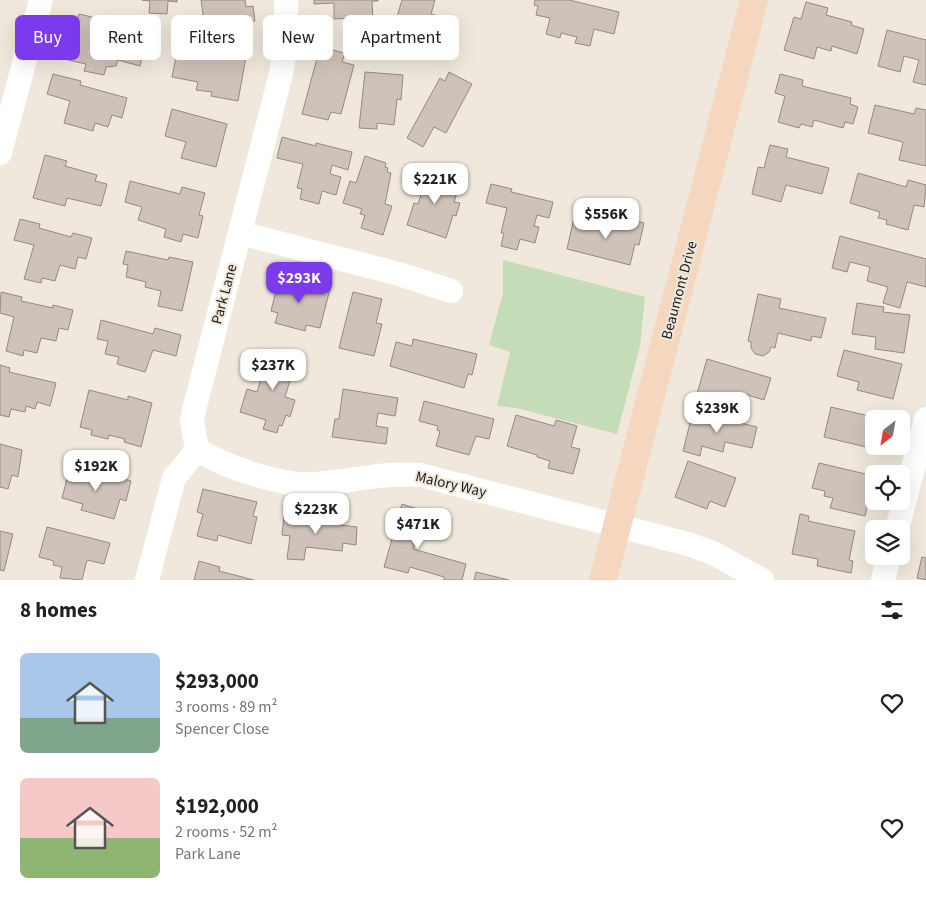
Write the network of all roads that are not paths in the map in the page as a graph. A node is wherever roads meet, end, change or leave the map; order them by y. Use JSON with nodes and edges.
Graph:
{"nodes":[{"id":1,"x":40,"y":0,"type":"edge"},
{"id":2,"x":286,"y":0,"type":"edge"},
{"id":3,"x":754,"y":0,"type":"edge"},
{"id":4,"x":0,"y":153,"type":"edge"},
{"id":5,"x":240,"y":233,"type":"junction"},
{"id":6,"x":451,"y":291,"type":"dead end"},
{"id":7,"x":926,"y":419,"type":"edge"},
{"id":8,"x":197,"y":450,"type":"junction"},
{"id":9,"x":899,"y":520,"type":"edge"},
{"id":10,"x":618,"y":526,"type":"junction"},
{"id":11,"x":887,"y":565,"type":"edge"},
{"id":12,"x":147,"y":580,"type":"edge"},
{"id":13,"x":604,"y":580,"type":"edge"},
{"id":14,"x":762,"y":580,"type":"edge"},
{"id":15,"x":883,"y":580,"type":"edge"}],
"edges":[{"from":1,"to":4,"type":"street"},
{"from":2,"to":5,"type":"street","name":"Park Lane"},
{"from":3,"to":10,"type":"street","name":"Beaumont Drive"},
{"from":5,"to":6,"type":"street"},
{"from":5,"to":8,"type":"street","name":"Park Lane"},
{"from":7,"to":9,"type":"street"},
{"from":8,"to":10,"type":"street","name":"Malory Way"},
{"from":8,"to":12,"type":"street"},
{"from":10,"to":13,"type":"street","name":"Beaumont Drive"},
{"from":10,"to":14,"type":"street","name":"Malory Way"},
{"from":11,"to":15,"type":"street"}]}
